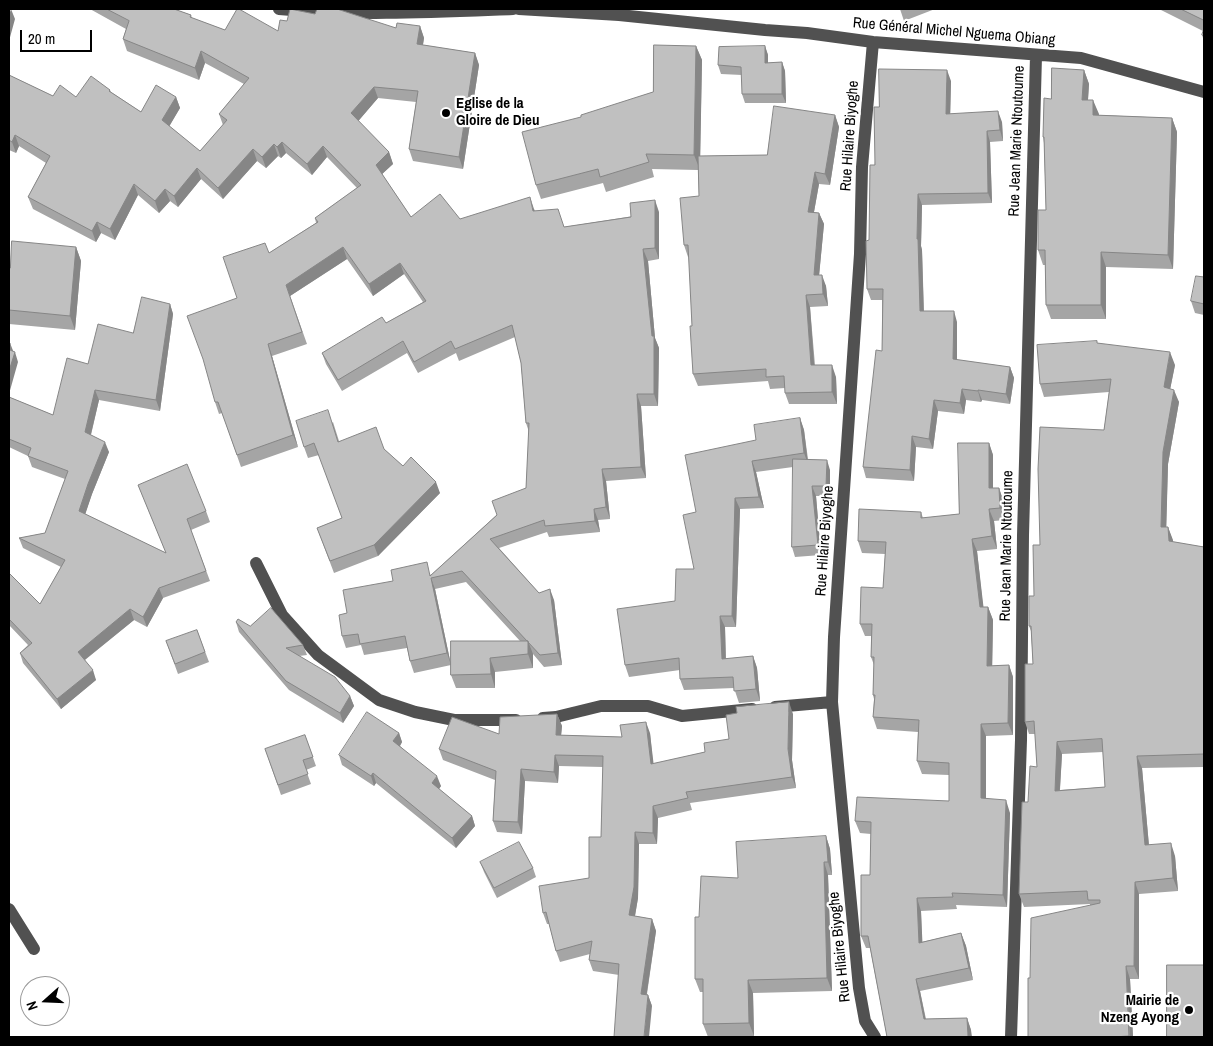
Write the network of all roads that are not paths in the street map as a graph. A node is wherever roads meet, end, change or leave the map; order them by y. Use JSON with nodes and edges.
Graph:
{"nodes":[{"id":1,"x":280,"y":9,"type":"edge"},
{"id":2,"x":513,"y":9,"type":"edge"},
{"id":3,"x":519,"y":9,"type":"edge"},
{"id":4,"x":873,"y":42,"type":"junction"},
{"id":5,"x":1036,"y":56,"type":"junction"},
{"id":6,"x":1204,"y":92,"type":"edge"},
{"id":7,"x":256,"y":563,"type":"dead end"},
{"id":8,"x":832,"y":702,"type":"junction"},
{"id":9,"x":9,"y":909,"type":"edge"},
{"id":10,"x":34,"y":949,"type":"dead end"},
{"id":11,"x":875,"y":1037,"type":"edge"},
{"id":12,"x":1011,"y":1037,"type":"edge"}],
"edges":[{"from":1,"to":2,"type":"street"},
{"from":3,"to":4,"type":"street","name":"Rue Général Michel Nguema Obiang"},
{"from":4,"to":5,"type":"street","name":"Rue Général Michel Nguema Obiang"},
{"from":4,"to":8,"type":"street","name":"Rue Hilaire Biyoghe"},
{"from":5,"to":6,"type":"street","name":"Rue Général Michel Nguema Obiang"},
{"from":5,"to":12,"type":"street","name":"Rue Jean Marie Ntoutoume"},
{"from":7,"to":8,"type":"street"},
{"from":8,"to":11,"type":"street","name":"Rue Hilaire Biyoghe"},
{"from":9,"to":10,"type":"street"}]}
